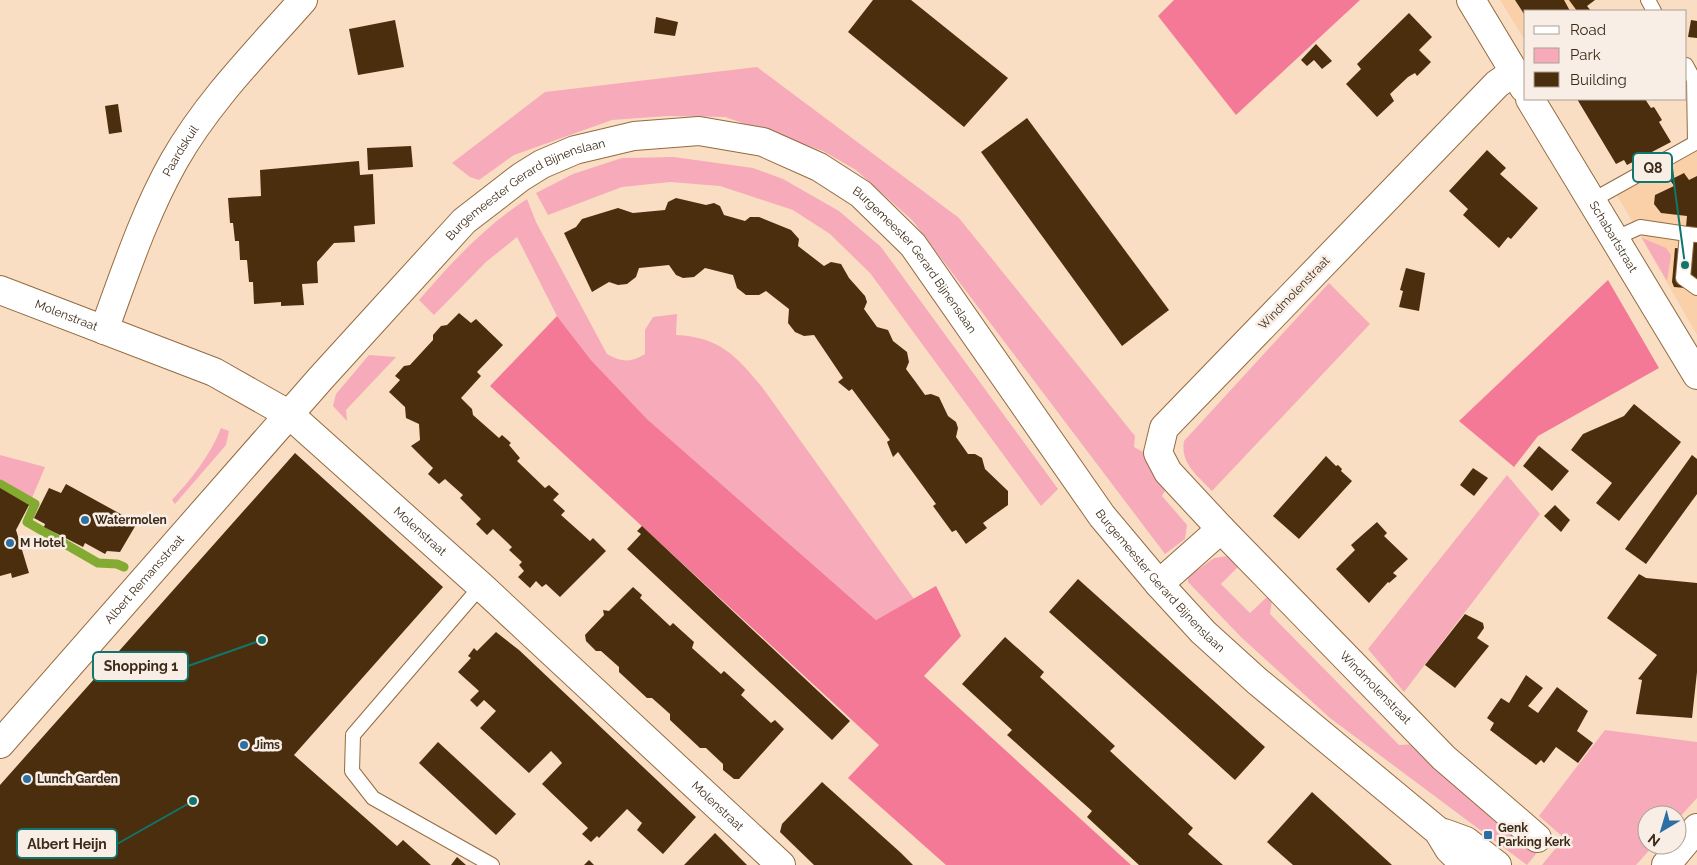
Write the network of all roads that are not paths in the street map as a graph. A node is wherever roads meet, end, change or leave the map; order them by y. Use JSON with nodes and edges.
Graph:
{"nodes":[{"id":1,"x":303,"y":0,"type":"edge"},
{"id":2,"x":1471,"y":0,"type":"edge"},
{"id":3,"x":1687,"y":67,"type":"edge"},
{"id":4,"x":1520,"y":82,"type":"edge"},
{"id":5,"x":1531,"y":100,"type":"edge"},
{"id":6,"x":1591,"y":201,"type":"junction"},
{"id":7,"x":1692,"y":235,"type":"edge"},
{"id":8,"x":1614,"y":239,"type":"junction"},
{"id":9,"x":1697,"y":288,"type":"edge"},
{"id":10,"x":0,"y":290,"type":"edge"},
{"id":11,"x":104,"y":330,"type":"junction"},
{"id":12,"x":1697,"y":375,"type":"edge"},
{"id":13,"x":290,"y":415,"type":"junction"},
{"id":14,"x":1221,"y":529,"type":"junction"},
{"id":15,"x":1159,"y":584,"type":"junction"},
{"id":16,"x":481,"y":586,"type":"junction"},
{"id":17,"x":0,"y":744,"type":"edge"},
{"id":18,"x":1697,"y":828,"type":"edge"},
{"id":19,"x":1438,"y":831,"type":"junction"},
{"id":20,"x":1537,"y":838,"type":"dead end"},
{"id":21,"x":492,"y":865,"type":"edge"},
{"id":22,"x":781,"y":865,"type":"edge"},
{"id":23,"x":1465,"y":865,"type":"edge"},
{"id":24,"x":1497,"y":865,"type":"edge"},
{"id":25,"x":1666,"y":865,"type":"edge"}],
"edges":[{"from":1,"to":11,"type":"street","name":"Paardskuil"},
{"from":2,"to":4,"type":"street"},
{"from":3,"to":6,"type":"lane"},
{"from":4,"to":14,"type":"street","name":"Windmolenstraat"},
{"from":5,"to":6,"type":"street","name":"Schabartstraat"},
{"from":6,"to":8,"type":"street","name":"Schabartstraat"},
{"from":7,"to":8,"type":"lane"},
{"from":7,"to":9,"type":"lane"},
{"from":8,"to":12,"type":"street","name":"Schabartstraat"},
{"from":10,"to":11,"type":"street","name":"Molenstraat"},
{"from":11,"to":13,"type":"street","name":"Molenstraat"},
{"from":13,"to":15,"type":"street","name":"Burgemeester Gerard Bijnenslaan"},
{"from":13,"to":16,"type":"street","name":"Molenstraat"},
{"from":13,"to":17,"type":"street","name":"Albert Remansstraat"},
{"from":14,"to":15,"type":"street"},
{"from":14,"to":20,"type":"street","name":"Windmolenstraat"},
{"from":15,"to":19,"type":"street","name":"Burgemeester Gerard Bijnenslaan"},
{"from":16,"to":21,"type":"lane"},
{"from":16,"to":22,"type":"street","name":"Molenstraat"},
{"from":18,"to":25,"type":"street"},
{"from":19,"to":23,"type":"street","name":"Burgemeester Gerard Bijnenslaan"},
{"from":19,"to":24,"type":"street","name":"Burgemeester Gerard Bijnenslaan"}]}
